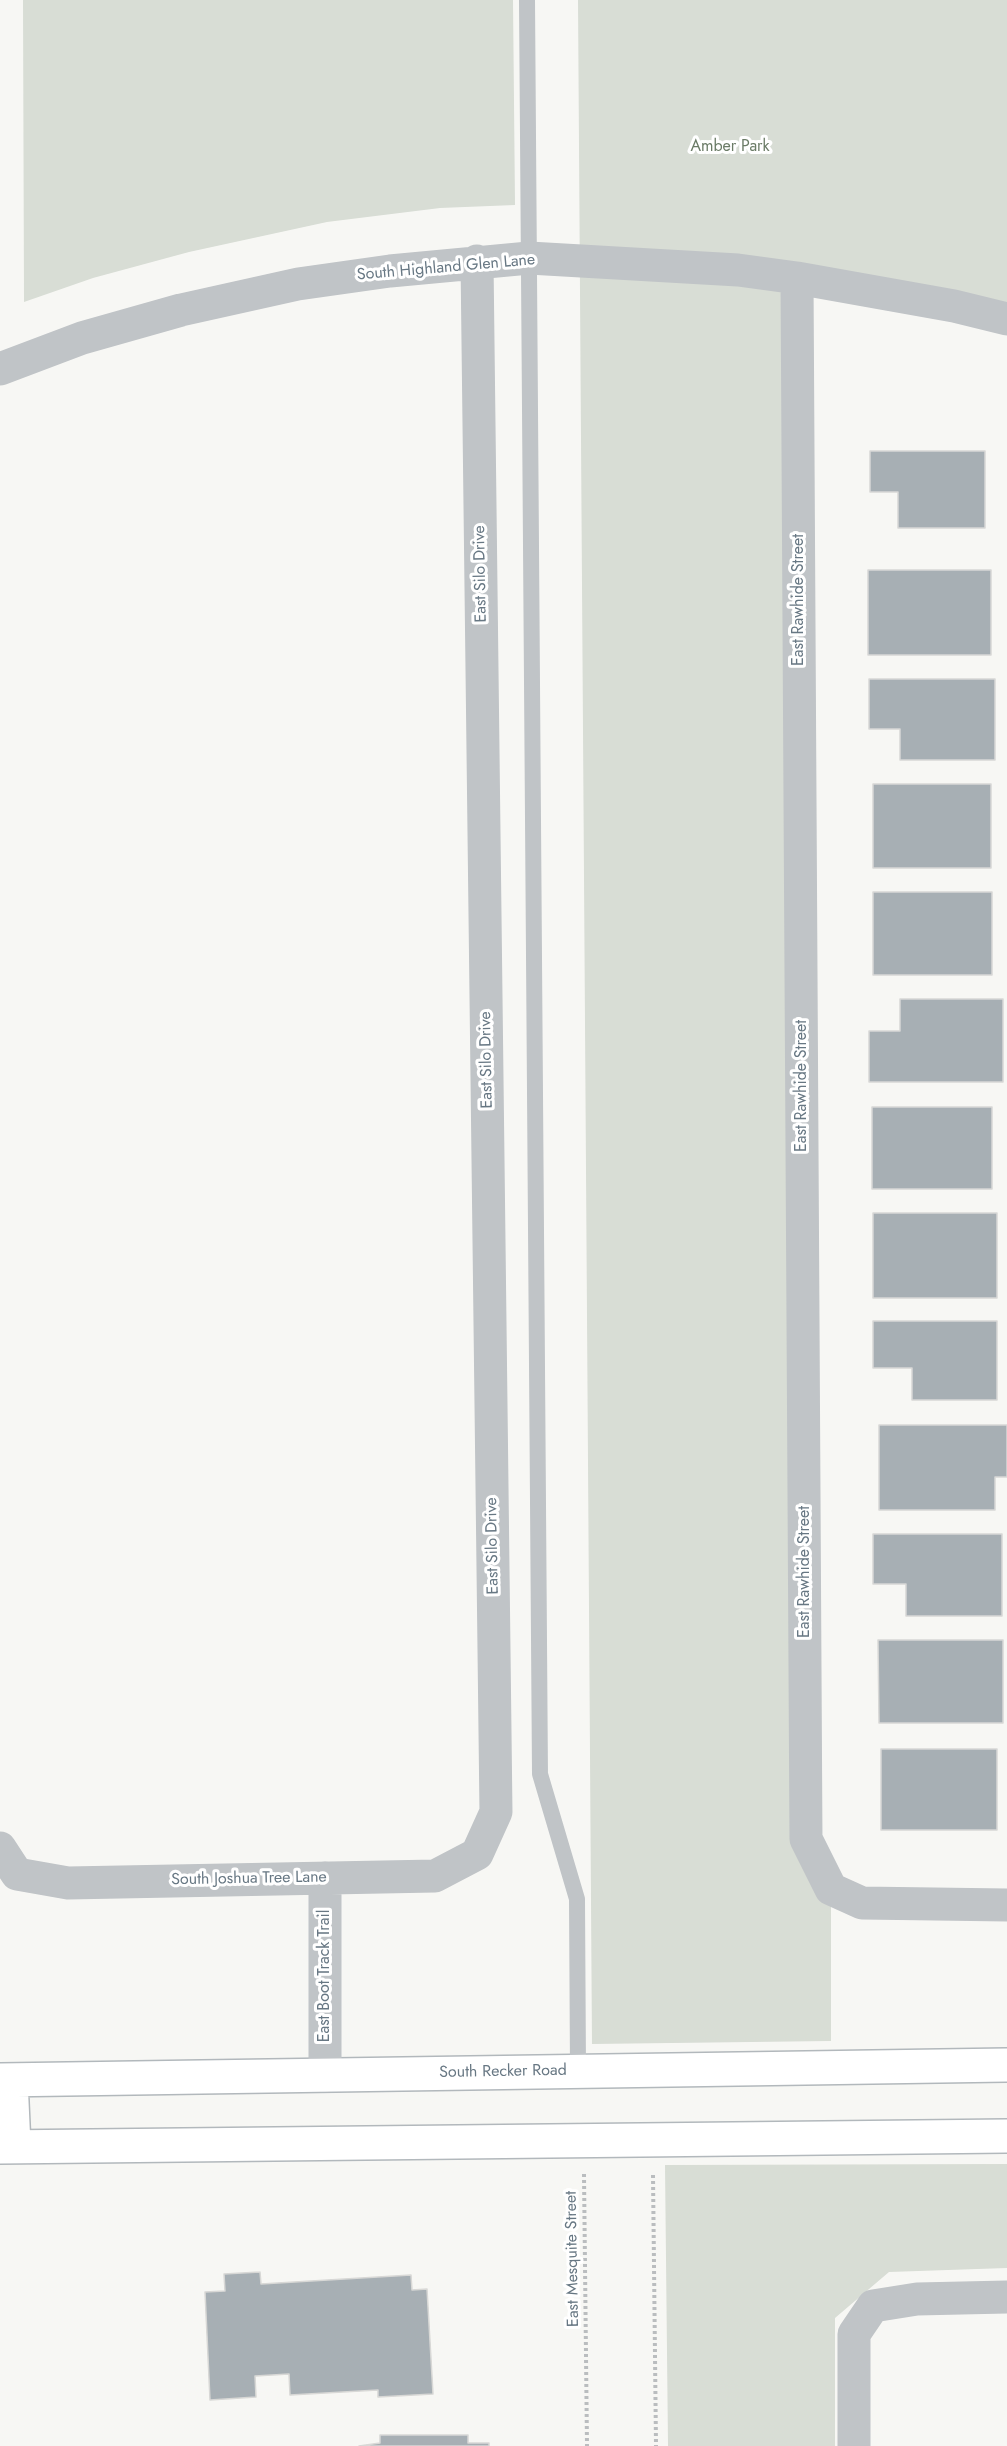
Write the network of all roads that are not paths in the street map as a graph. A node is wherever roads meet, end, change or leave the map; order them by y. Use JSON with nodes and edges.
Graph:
{"nodes":[{"id":1,"x":527,"y":0,"type":"edge"},
{"id":2,"x":529,"y":258,"type":"junction"},
{"id":3,"x":477,"y":261,"type":"junction"},
{"id":4,"x":797,"y":278,"type":"junction"},
{"id":5,"x":1007,"y":320,"type":"edge"},
{"id":6,"x":0,"y":369,"type":"edge"},
{"id":7,"x":477,"y":1854,"type":"joint"},
{"id":8,"x":8,"y":1861,"type":"edge"},
{"id":9,"x":325,"y":1878,"type":"junction"},
{"id":10,"x":1007,"y":1905,"type":"edge"},
{"id":11,"x":1007,"y":2065,"type":"edge"},
{"id":12,"x":578,"y":2071,"type":"junction"},
{"id":13,"x":325,"y":2075,"type":"junction"},
{"id":14,"x":6,"y":2080,"type":"edge"},
{"id":15,"x":1007,"y":2136,"type":"edge"},
{"id":16,"x":7,"y":2146,"type":"edge"},
{"id":17,"x":1007,"y":2297,"type":"edge"},
{"id":18,"x":854,"y":2446,"type":"edge"}],
"edges":[{"from":1,"to":2,"type":"lane"},
{"from":2,"to":3,"type":"street","name":"South Highland Glen Lane"},
{"from":2,"to":4,"type":"street","name":"South Highland Glen Lane"},
{"from":2,"to":12,"type":"lane"},
{"from":3,"to":6,"type":"street","name":"South Highland Glen Lane"},
{"from":3,"to":7,"type":"street","name":"East Silo Drive"},
{"from":4,"to":5,"type":"street","name":"South Highland Glen Lane"},
{"from":4,"to":10,"type":"street","name":"East Rawhide Street"},
{"from":7,"to":9,"type":"street","name":"South Joshua Tree Lane"},
{"from":8,"to":9,"type":"street","name":"South Joshua Tree Lane"},
{"from":9,"to":13,"type":"street","name":"East Boot Track Trail"},
{"from":11,"to":12,"type":"main road","name":"South Recker Road"},
{"from":12,"to":13,"type":"main road","name":"South Recker Road"},
{"from":13,"to":14,"type":"main road","name":"South Recker Road"},
{"from":14,"to":16,"type":"main road"},
{"from":15,"to":16,"type":"main road"},
{"from":17,"to":18,"type":"street"}]}
